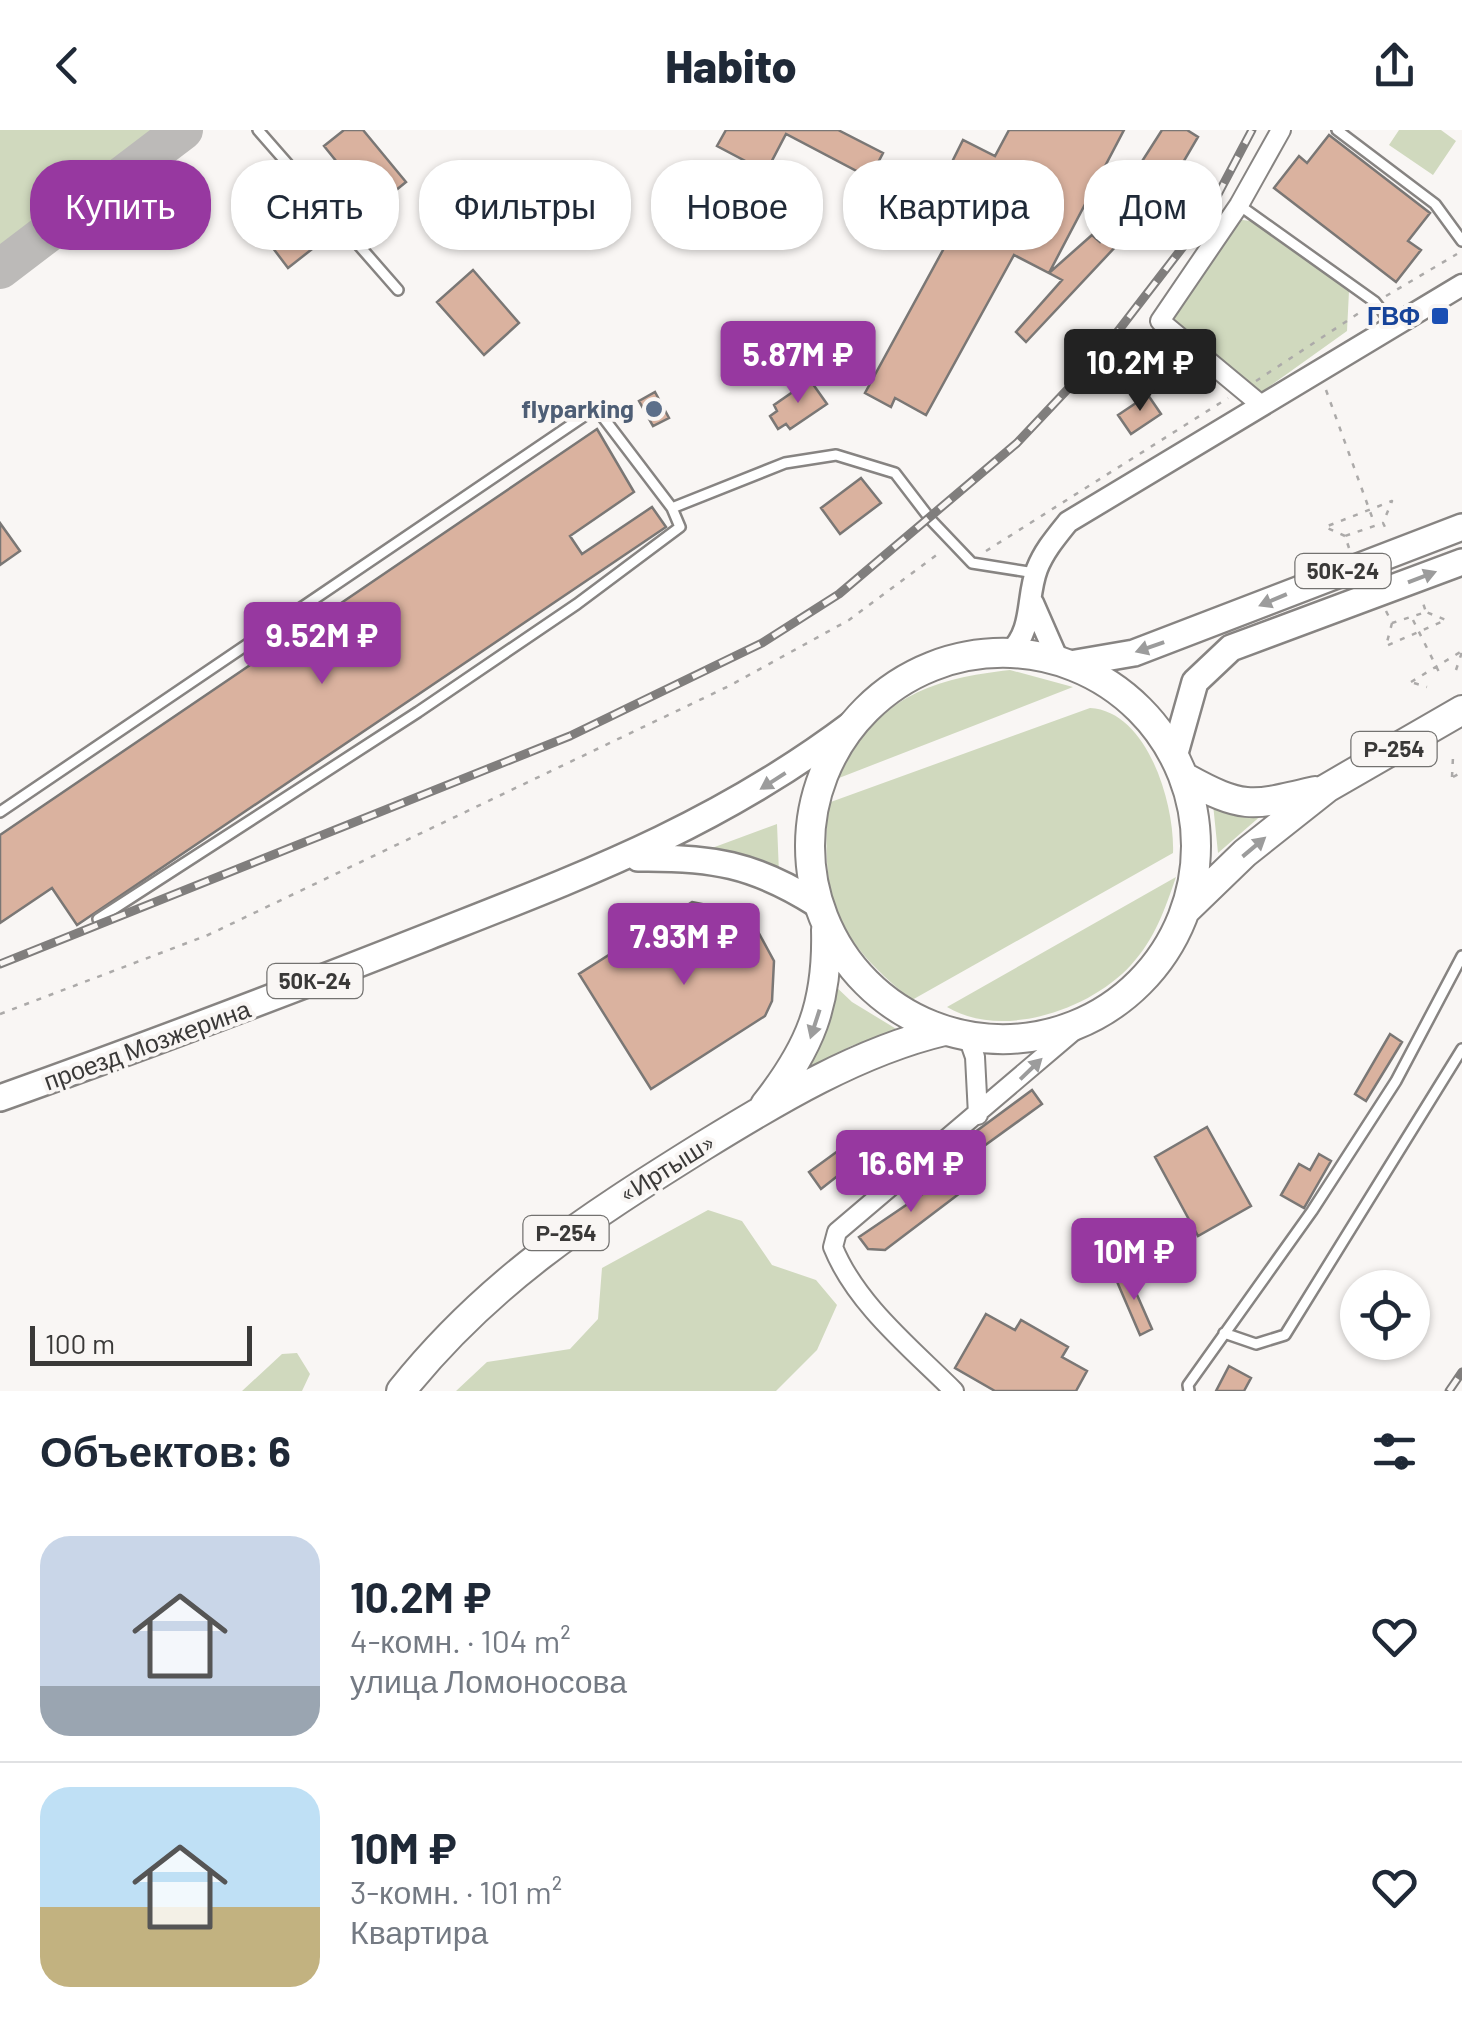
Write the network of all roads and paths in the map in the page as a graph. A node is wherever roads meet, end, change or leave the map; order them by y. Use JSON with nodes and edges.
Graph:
{"nodes":[{"id":1,"x":258,"y":130,"type":"edge"},
{"id":2,"x":1281,"y":130,"type":"edge"},
{"id":3,"x":1337,"y":130,"type":"edge"},
{"id":4,"x":1240,"y":205,"type":"junction"},
{"id":5,"x":1462,"y":241,"type":"edge"},
{"id":6,"x":1462,"y":250,"type":"edge"},
{"id":7,"x":1462,"y":285,"type":"edge"},
{"id":8,"x":398,"y":290,"type":"dead end"},
{"id":9,"x":1375,"y":302,"type":"junction"},
{"id":10,"x":1393,"y":325,"type":"junction"},
{"id":11,"x":1322,"y":379,"type":"dead end"},
{"id":12,"x":1242,"y":390,"type":"junction"},
{"id":13,"x":1260,"y":404,"type":"junction"},
{"id":14,"x":672,"y":508,"type":"junction"},
{"id":15,"x":1368,"y":510,"type":"junction"},
{"id":16,"x":1372,"y":517,"type":"dead end"},
{"id":17,"x":1383,"y":523,"type":"junction"},
{"id":18,"x":1462,"y":527,"type":"edge"},
{"id":19,"x":1345,"y":536,"type":"junction"},
{"id":20,"x":952,"y":543,"type":"junction"},
{"id":21,"x":1396,"y":551,"type":"junction"},
{"id":22,"x":984,"y":552,"type":"dead end"},
{"id":23,"x":1462,"y":562,"type":"edge"},
{"id":24,"x":1354,"y":566,"type":"junction"},
{"id":25,"x":1035,"y":573,"type":"junction"},
{"id":26,"x":1416,"y":579,"type":"junction"},
{"id":27,"x":1379,"y":594,"type":"junction"},
{"id":28,"x":1033,"y":600,"type":"junction"},
{"id":29,"x":1426,"y":612,"type":"junction"},
{"id":30,"x":1412,"y":620,"type":"dead end"},
{"id":31,"x":1392,"y":623,"type":"junction"},
{"id":32,"x":1417,"y":632,"type":"junction"},
{"id":33,"x":1462,"y":651,"type":"edge"},
{"id":34,"x":1010,"y":652,"type":"junction"},
{"id":35,"x":1064,"y":662,"type":"junction"},
{"id":36,"x":1436,"y":666,"type":"junction"},
{"id":37,"x":1456,"y":670,"type":"dead end"},
{"id":38,"x":1440,"y":674,"type":"dead end"},
{"id":39,"x":1427,"y":687,"type":"dead end"},
{"id":40,"x":1462,"y":710,"type":"edge"},
{"id":41,"x":852,"y":724,"type":"junction"},
{"id":42,"x":1453,"y":757,"type":"dead end"},
{"id":43,"x":1180,"y":766,"type":"junction"},
{"id":44,"x":1462,"y":772,"type":"edge"},
{"id":45,"x":1327,"y":788,"type":"junction"},
{"id":46,"x":0,"y":812,"type":"edge"},
{"id":47,"x":628,"y":858,"type":"junction"},
{"id":48,"x":1186,"y":910,"type":"junction"},
{"id":49,"x":822,"y":916,"type":"junction"},
{"id":50,"x":98,"y":918,"type":"dead end"},
{"id":51,"x":1462,"y":956,"type":"edge"},
{"id":52,"x":0,"y":1014,"type":"edge"},
{"id":53,"x":1083,"y":1023,"type":"junction"},
{"id":54,"x":956,"y":1034,"type":"junction"},
{"id":55,"x":1462,"y":1049,"type":"edge"},
{"id":56,"x":0,"y":1098,"type":"edge"},
{"id":57,"x":760,"y":1110,"type":"junction"},
{"id":58,"x":978,"y":1114,"type":"junction"},
{"id":59,"x":1224,"y":1333,"type":"junction"},
{"id":60,"x":401,"y":1391,"type":"edge"},
{"id":61,"x":954,"y":1391,"type":"edge"},
{"id":62,"x":1189,"y":1391,"type":"edge"}],
"edges":[{"from":1,"to":8,"type":"lane"},
{"from":2,"to":4,"type":"street"},
{"from":3,"to":5,"type":"lane"},
{"from":4,"to":9,"type":"lane"},
{"from":4,"to":12,"type":"street"},
{"from":6,"to":9,"type":"path"},
{"from":7,"to":10,"type":"street"},
{"from":9,"to":10,"type":"lane"},
{"from":9,"to":12,"type":"path"},
{"from":10,"to":13,"type":"street"},
{"from":11,"to":15,"type":"path"},
{"from":12,"to":13,"type":"street"},
{"from":12,"to":22,"type":"path"},
{"from":13,"to":25,"type":"street"},
{"from":14,"to":20,"type":"lane"},
{"from":14,"to":46,"type":"lane"},
{"from":14,"to":50,"type":"lane"},
{"from":15,"to":16,"type":"path"},
{"from":15,"to":17,"type":"path"},
{"from":15,"to":19,"type":"path"},
{"from":17,"to":19,"type":"path"},
{"from":17,"to":21,"type":"path"},
{"from":18,"to":21,"type":"main road","number":"50К-24"},
{"from":19,"to":24,"type":"path"},
{"from":20,"to":25,"type":"lane"},
{"from":20,"to":52,"type":"path"},
{"from":21,"to":24,"type":"main road","number":"50К-24"},
{"from":26,"to":23,"type":"main road","number":"50К-24","one_way":true},
{"from":24,"to":35,"type":"main road","number":"50К-24","one_way":true},
{"from":25,"to":28,"type":"street"},
{"from":26,"to":27,"type":"main road","number":"50К-24"},
{"from":26,"to":29,"type":"path"},
{"from":27,"to":31,"type":"path"},
{"from":27,"to":43,"type":"main road","number":"50К-24"},
{"from":28,"to":34,"type":"street"},
{"from":28,"to":35,"type":"street"},
{"from":29,"to":31,"type":"path"},
{"from":29,"to":32,"type":"path"},
{"from":30,"to":32,"type":"path"},
{"from":31,"to":32,"type":"path"},
{"from":32,"to":36,"type":"path"},
{"from":33,"to":36,"type":"path"},
{"from":33,"to":37,"type":"path"},
{"from":34,"to":35,"type":"highway","number":"50К-24"},
{"from":34,"to":41,"type":"highway","number":"50К-24"},
{"from":35,"to":43,"type":"highway"},
{"from":36,"to":38,"type":"path"},
{"from":36,"to":39,"type":"path"},
{"from":40,"to":45,"type":"highway","number":"Р-254"},
{"from":41,"to":47,"type":"main road","name":"проезд Мозжерина","number":"50К-24","one_way":true},
{"from":41,"to":49,"type":"highway"},
{"from":42,"to":44,"type":"path"},
{"from":43,"to":45,"type":"highway"},
{"from":43,"to":48,"type":"highway"},
{"from":48,"to":45,"type":"highway","one_way":true},
{"from":47,"to":49,"type":"main road","name":"проезд Мозжерина","number":"50К-24"},
{"from":47,"to":56,"type":"main road","name":"проезд Мозжерина","number":"50К-24"},
{"from":48,"to":53,"type":"highway"},
{"from":49,"to":54,"type":"highway"},
{"from":49,"to":57,"type":"highway","one_way":true},
{"from":51,"to":59,"type":"lane"},
{"from":53,"to":54,"type":"highway"},
{"from":58,"to":53,"type":"street","one_way":true},
{"from":54,"to":57,"type":"highway","name":"«Иртыш»"},
{"from":54,"to":58,"type":"street"},
{"from":55,"to":59,"type":"lane"},
{"from":57,"to":60,"type":"highway","name":"«Иртыш»","number":"Р-254"},
{"from":58,"to":61,"type":"street"},
{"from":59,"to":62,"type":"lane"}]}
